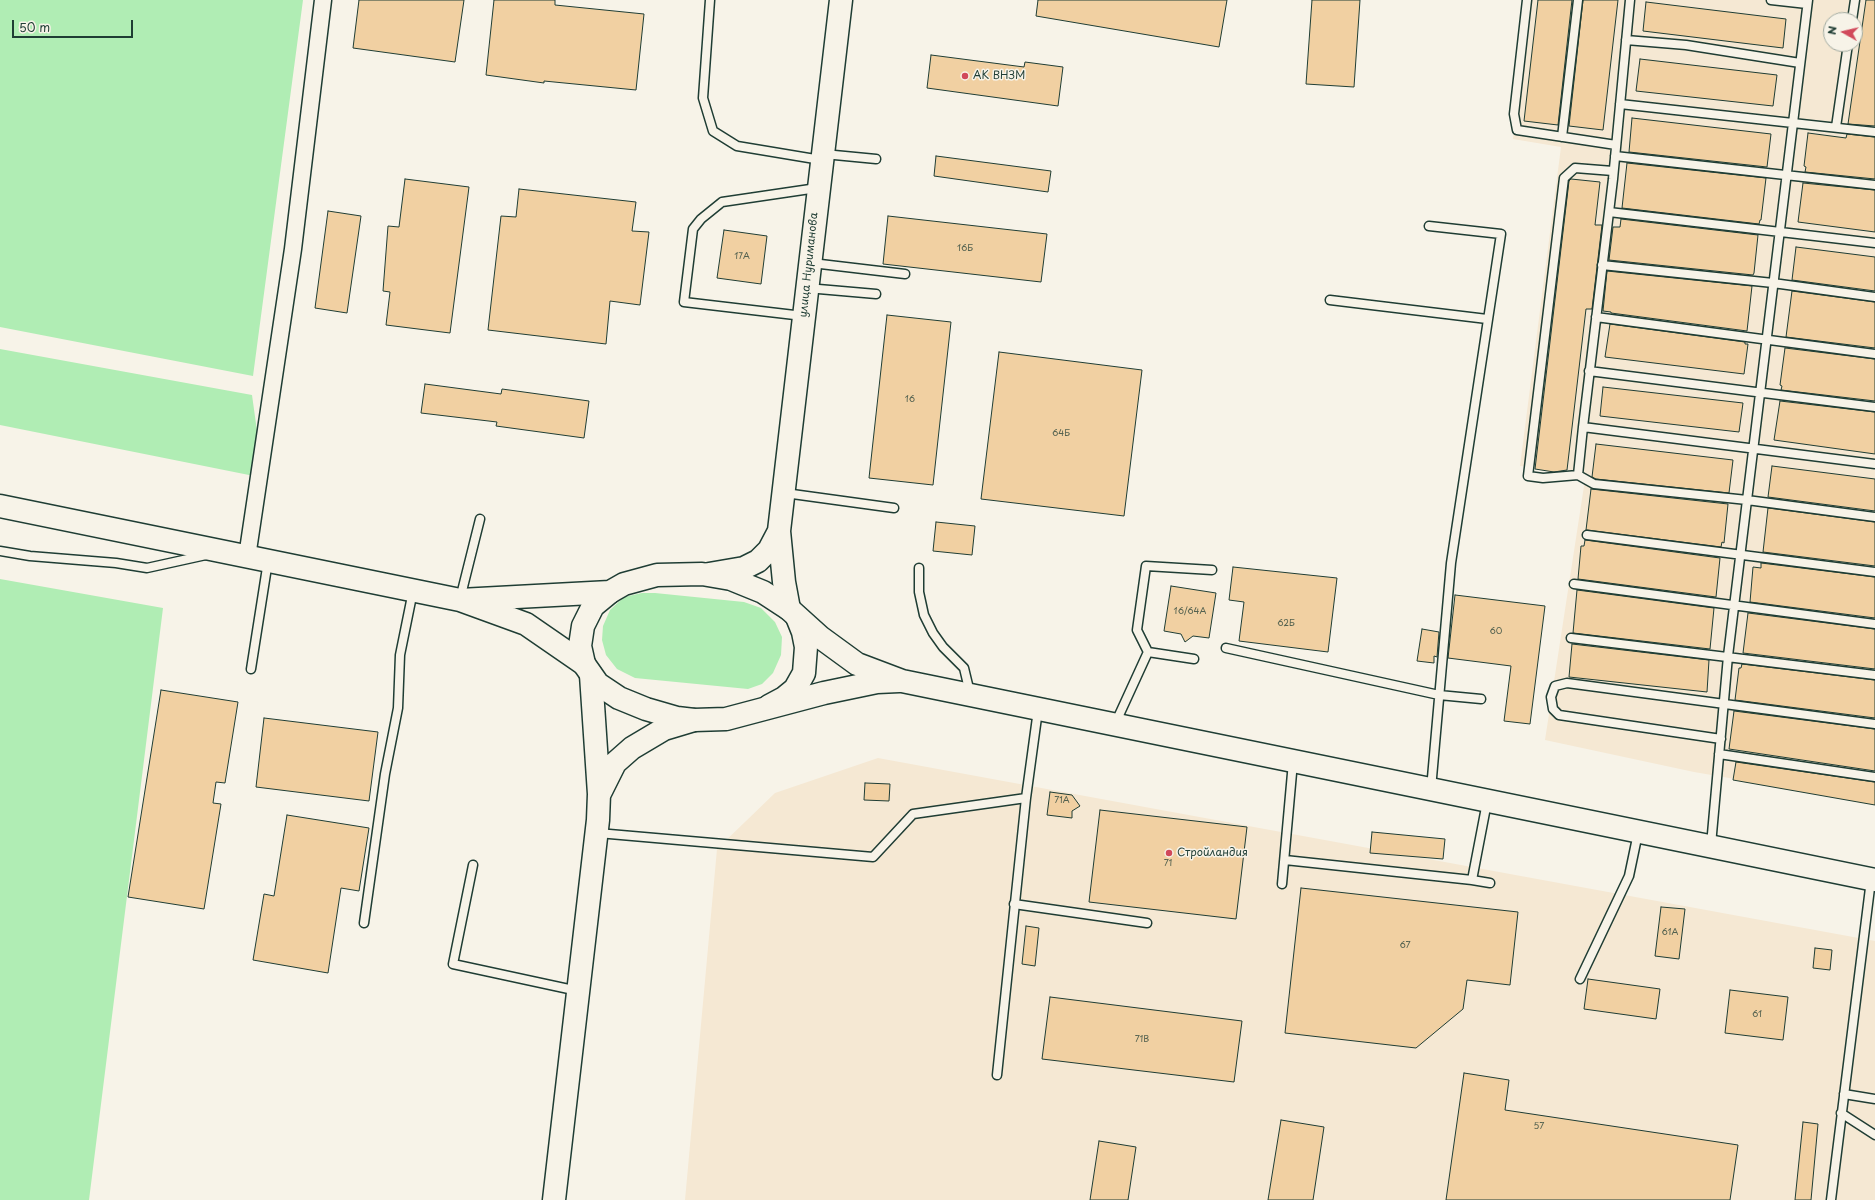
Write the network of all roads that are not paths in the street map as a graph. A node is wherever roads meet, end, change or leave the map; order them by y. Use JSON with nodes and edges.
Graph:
{"nodes":[{"id":1,"x":323,"y":0,"type":"edge"},
{"id":2,"x":710,"y":0,"type":"edge"},
{"id":3,"x":841,"y":0,"type":"edge"},
{"id":4,"x":1527,"y":0,"type":"edge"},
{"id":5,"x":1578,"y":0,"type":"edge"},
{"id":6,"x":1630,"y":0,"type":"edge"},
{"id":7,"x":1771,"y":0,"type":"edge"},
{"id":8,"x":1855,"y":0,"type":"edge"},
{"id":9,"x":1808,"y":2,"type":"edge"},
{"id":10,"x":1853,"y":12,"type":"edge"},
{"id":11,"x":1626,"y":40,"type":"junction"},
{"id":12,"x":1847,"y":52,"type":"edge"},
{"id":13,"x":1800,"y":63,"type":"junction"},
{"id":14,"x":1620,"y":104,"type":"junction"},
{"id":15,"x":1793,"y":122,"type":"junction"},
{"id":16,"x":1836,"y":127,"type":"junction"},
{"id":17,"x":1875,"y":132,"type":"edge"},
{"id":18,"x":1562,"y":137,"type":"junction"},
{"id":19,"x":1616,"y":145,"type":"junction"},
{"id":20,"x":1615,"y":156,"type":"junction"},
{"id":21,"x":822,"y":157,"type":"junction"},
{"id":22,"x":876,"y":160,"type":"dead end"},
{"id":23,"x":1613,"y":171,"type":"junction"},
{"id":24,"x":1786,"y":176,"type":"junction"},
{"id":25,"x":1875,"y":185,"type":"edge"},
{"id":26,"x":818,"y":188,"type":"junction"},
{"id":27,"x":1609,"y":212,"type":"junction"},
{"id":28,"x":1429,"y":226,"type":"dead end"},
{"id":29,"x":1780,"y":231,"type":"junction"},
{"id":30,"x":1875,"y":243,"type":"edge"},
{"id":31,"x":809,"y":263,"type":"junction"},
{"id":32,"x":1602,"y":265,"type":"junction"},
{"id":33,"x":905,"y":274,"type":"dead end"},
{"id":34,"x":1773,"y":283,"type":"junction"},
{"id":35,"x":806,"y":287,"type":"junction"},
{"id":36,"x":876,"y":294,"type":"dead end"},
{"id":37,"x":1875,"y":297,"type":"edge"},
{"id":38,"x":1330,"y":300,"type":"dead end"},
{"id":39,"x":803,"y":316,"type":"junction"},
{"id":40,"x":1596,"y":317,"type":"junction"},
{"id":41,"x":1487,"y":319,"type":"junction"},
{"id":42,"x":1766,"y":340,"type":"junction"},
{"id":43,"x":1875,"y":354,"type":"edge"},
{"id":44,"x":1589,"y":371,"type":"junction"},
{"id":45,"x":1760,"y":392,"type":"junction"},
{"id":46,"x":1875,"y":407,"type":"edge"},
{"id":47,"x":1582,"y":427,"type":"junction"},
{"id":48,"x":1754,"y":447,"type":"junction"},
{"id":49,"x":1875,"y":464,"type":"edge"},
{"id":50,"x":1578,"y":475,"type":"junction"},
{"id":51,"x":784,"y":493,"type":"junction"},
{"id":52,"x":1747,"y":500,"type":"junction"},
{"id":53,"x":0,"y":506,"type":"edge"},
{"id":54,"x":894,"y":508,"type":"dead end"},
{"id":55,"x":1875,"y":517,"type":"edge"},
{"id":56,"x":480,"y":519,"type":"dead end"},
{"id":57,"x":779,"y":531,"type":"junction"},
{"id":58,"x":1587,"y":535,"type":"dead end"},
{"id":59,"x":0,"y":550,"type":"edge"},
{"id":60,"x":220,"y":551,"type":"junction"},
{"id":61,"x":1740,"y":555,"type":"junction"},
{"id":62,"x":247,"y":557,"type":"junction"},
{"id":63,"x":268,"y":561,"type":"junction"},
{"id":64,"x":919,"y":568,"type":"dead end"},
{"id":65,"x":1212,"y":570,"type":"dead end"},
{"id":66,"x":1875,"y":572,"type":"edge"},
{"id":67,"x":702,"y":574,"type":"junction"},
{"id":68,"x":1574,"y":584,"type":"dead end"},
{"id":69,"x":413,"y":590,"type":"junction"},
{"id":70,"x":610,"y":592,"type":"junction"},
{"id":71,"x":460,"y":600,"type":"junction"},
{"id":72,"x":1734,"y":606,"type":"junction"},
{"id":73,"x":793,"y":613,"type":"junction"},
{"id":74,"x":1875,"y":624,"type":"edge"},
{"id":75,"x":1571,"y":638,"type":"dead end"},
{"id":76,"x":1226,"y":648,"type":"dead end"},
{"id":77,"x":1148,"y":652,"type":"junction"},
{"id":78,"x":1728,"y":656,"type":"junction"},
{"id":79,"x":1194,"y":659,"type":"dead end"},
{"id":80,"x":251,"y":668,"type":"dead end"},
{"id":81,"x":588,"y":670,"type":"junction"},
{"id":82,"x":1875,"y":675,"type":"edge"},
{"id":83,"x":902,"y":681,"type":"junction"},
{"id":84,"x":1439,"y":694,"type":"junction"},
{"id":85,"x":971,"y":696,"type":"junction"},
{"id":86,"x":1481,"y":699,"type":"dead end"},
{"id":87,"x":1724,"y":704,"type":"junction"},
{"id":88,"x":1038,"y":709,"type":"junction"},
{"id":89,"x":758,"y":710,"type":"junction"},
{"id":90,"x":694,"y":720,"type":"junction"},
{"id":91,"x":1875,"y":724,"type":"edge"},
{"id":92,"x":1115,"y":725,"type":"junction"},
{"id":93,"x":1721,"y":739,"type":"junction"},
{"id":94,"x":1719,"y":754,"type":"junction"},
{"id":95,"x":1293,"y":761,"type":"junction"},
{"id":96,"x":1875,"y":777,"type":"edge"},
{"id":97,"x":1431,"y":790,"type":"junction"},
{"id":98,"x":599,"y":794,"type":"junction"},
{"id":99,"x":1026,"y":798,"type":"junction"},
{"id":100,"x":1487,"y":801,"type":"junction"},
{"id":101,"x":597,"y":833,"type":"junction"},
{"id":102,"x":1638,"y":833,"type":"junction"},
{"id":103,"x":1711,"y":848,"type":"junction"},
{"id":104,"x":1285,"y":860,"type":"junction"},
{"id":105,"x":473,"y":865,"type":"dead end"},
{"id":106,"x":1472,"y":880,"type":"junction"},
{"id":107,"x":1873,"y":880,"type":"edge"},
{"id":108,"x":1490,"y":883,"type":"dead end"},
{"id":109,"x":1282,"y":884,"type":"dead end"},
{"id":110,"x":1014,"y":904,"type":"junction"},
{"id":111,"x":364,"y":923,"type":"dead end"},
{"id":112,"x":1147,"y":923,"type":"dead end"},
{"id":113,"x":1580,"y":979,"type":"dead end"},
{"id":114,"x":579,"y":991,"type":"junction"},
{"id":115,"x":996,"y":1074,"type":"dead end"},
{"id":116,"x":1844,"y":1094,"type":"junction"},
{"id":117,"x":1875,"y":1099,"type":"edge"},
{"id":118,"x":1841,"y":1113,"type":"junction"},
{"id":119,"x":1875,"y":1135,"type":"edge"},
{"id":120,"x":554,"y":1200,"type":"edge"},
{"id":121,"x":1832,"y":1200,"type":"edge"}],
"edges":[{"from":1,"to":62,"type":"street"},
{"from":2,"to":21,"type":"lane"},
{"from":3,"to":21,"type":"main road","name":"улица Нуриманова"},
{"from":4,"to":18,"type":"lane"},
{"from":5,"to":18,"type":"lane"},
{"from":6,"to":11,"type":"lane"},
{"from":7,"to":9,"type":"lane"},
{"from":8,"to":10,"type":"lane"},
{"from":9,"to":13,"type":"lane"},
{"from":11,"to":13,"type":"lane"},
{"from":11,"to":14,"type":"lane"},
{"from":12,"to":16,"type":"lane"},
{"from":13,"to":15,"type":"lane"},
{"from":14,"to":15,"type":"lane"},
{"from":14,"to":19,"type":"lane"},
{"from":15,"to":16,"type":"lane"},
{"from":15,"to":24,"type":"lane"},
{"from":16,"to":17,"type":"lane"},
{"from":18,"to":19,"type":"lane"},
{"from":19,"to":20,"type":"lane"},
{"from":20,"to":23,"type":"lane"},
{"from":20,"to":24,"type":"lane"},
{"from":21,"to":22,"type":"lane"},
{"from":21,"to":26,"type":"main road","name":"улица Нуриманова"},
{"from":23,"to":27,"type":"lane"},
{"from":23,"to":50,"type":"lane"},
{"from":24,"to":25,"type":"lane"},
{"from":24,"to":29,"type":"lane"},
{"from":26,"to":31,"type":"main road","name":"улица Нуриманова"},
{"from":26,"to":39,"type":"lane"},
{"from":27,"to":29,"type":"lane"},
{"from":27,"to":32,"type":"lane"},
{"from":28,"to":41,"type":"lane"},
{"from":29,"to":30,"type":"lane"},
{"from":29,"to":34,"type":"lane"},
{"from":31,"to":33,"type":"lane"},
{"from":31,"to":35,"type":"main road","name":"улица Нуриманова"},
{"from":32,"to":34,"type":"lane"},
{"from":32,"to":40,"type":"lane"},
{"from":34,"to":37,"type":"lane"},
{"from":34,"to":42,"type":"lane"},
{"from":35,"to":36,"type":"lane"},
{"from":35,"to":39,"type":"main road","name":"улица Нуриманова"},
{"from":38,"to":41,"type":"lane"},
{"from":39,"to":51,"type":"main road","name":"улица Нуриманова"},
{"from":40,"to":42,"type":"lane"},
{"from":40,"to":44,"type":"lane"},
{"from":41,"to":84,"type":"lane"},
{"from":42,"to":43,"type":"lane"},
{"from":42,"to":45,"type":"lane"},
{"from":44,"to":45,"type":"lane"},
{"from":44,"to":47,"type":"lane"},
{"from":45,"to":46,"type":"lane"},
{"from":45,"to":48,"type":"lane"},
{"from":47,"to":48,"type":"lane"},
{"from":47,"to":50,"type":"lane"},
{"from":48,"to":49,"type":"lane"},
{"from":48,"to":52,"type":"lane"},
{"from":50,"to":52,"type":"lane"},
{"from":51,"to":54,"type":"lane"},
{"from":51,"to":57,"type":"main road","name":"улица Нуриманова"},
{"from":52,"to":55,"type":"lane"},
{"from":52,"to":61,"type":"lane"},
{"from":53,"to":60,"type":"main road"},
{"from":56,"to":71,"type":"lane"},
{"from":57,"to":67,"type":"main road"},
{"from":57,"to":73,"type":"main road"},
{"from":58,"to":61,"type":"lane"},
{"from":59,"to":60,"type":"lane"},
{"from":60,"to":62,"type":"main road"},
{"from":61,"to":66,"type":"lane"},
{"from":61,"to":72,"type":"lane"},
{"from":62,"to":63,"type":"main road"},
{"from":63,"to":69,"type":"main road"},
{"from":63,"to":80,"type":"lane"},
{"from":64,"to":85,"type":"lane"},
{"from":65,"to":77,"type":"lane"},
{"from":67,"to":70,"type":"main road"},
{"from":67,"to":73,"type":"main road"},
{"from":68,"to":72,"type":"lane"},
{"from":69,"to":71,"type":"main road"},
{"from":69,"to":111,"type":"lane"},
{"from":70,"to":71,"type":"main road"},
{"from":70,"to":81,"type":"main road"},
{"from":71,"to":81,"type":"main road"},
{"from":72,"to":74,"type":"lane"},
{"from":72,"to":78,"type":"lane"},
{"from":73,"to":83,"type":"main road"},
{"from":73,"to":89,"type":"main road"},
{"from":75,"to":78,"type":"lane"},
{"from":76,"to":84,"type":"lane"},
{"from":77,"to":79,"type":"lane"},
{"from":77,"to":92,"type":"lane"},
{"from":78,"to":82,"type":"lane"},
{"from":78,"to":87,"type":"lane"},
{"from":81,"to":90,"type":"main road"},
{"from":81,"to":98,"type":"main road"},
{"from":83,"to":85,"type":"main road"},
{"from":83,"to":89,"type":"main road"},
{"from":84,"to":86,"type":"lane"},
{"from":84,"to":97,"type":"lane"},
{"from":85,"to":88,"type":"main road"},
{"from":87,"to":91,"type":"lane"},
{"from":87,"to":93,"type":"lane"},
{"from":87,"to":93,"type":"lane"},
{"from":88,"to":92,"type":"main road"},
{"from":88,"to":99,"type":"lane"},
{"from":89,"to":90,"type":"main road"},
{"from":90,"to":98,"type":"main road"},
{"from":92,"to":95,"type":"main road"},
{"from":93,"to":94,"type":"lane"},
{"from":94,"to":96,"type":"lane"},
{"from":94,"to":103,"type":"lane"},
{"from":95,"to":97,"type":"main road"},
{"from":95,"to":104,"type":"lane"},
{"from":97,"to":100,"type":"main road"},
{"from":98,"to":101,"type":"main road"},
{"from":99,"to":101,"type":"lane"},
{"from":99,"to":110,"type":"lane"},
{"from":100,"to":102,"type":"main road"},
{"from":100,"to":106,"type":"lane"},
{"from":101,"to":114,"type":"main road"},
{"from":102,"to":103,"type":"main road"},
{"from":102,"to":113,"type":"lane"},
{"from":103,"to":107,"type":"main road"},
{"from":104,"to":106,"type":"lane"},
{"from":104,"to":109,"type":"lane"},
{"from":105,"to":114,"type":"lane"},
{"from":106,"to":108,"type":"lane"},
{"from":107,"to":116,"type":"lane"},
{"from":110,"to":112,"type":"lane"},
{"from":110,"to":115,"type":"lane"},
{"from":114,"to":120,"type":"main road"},
{"from":116,"to":117,"type":"lane"},
{"from":116,"to":118,"type":"lane"},
{"from":118,"to":119,"type":"lane"},
{"from":118,"to":121,"type":"lane"}]}
